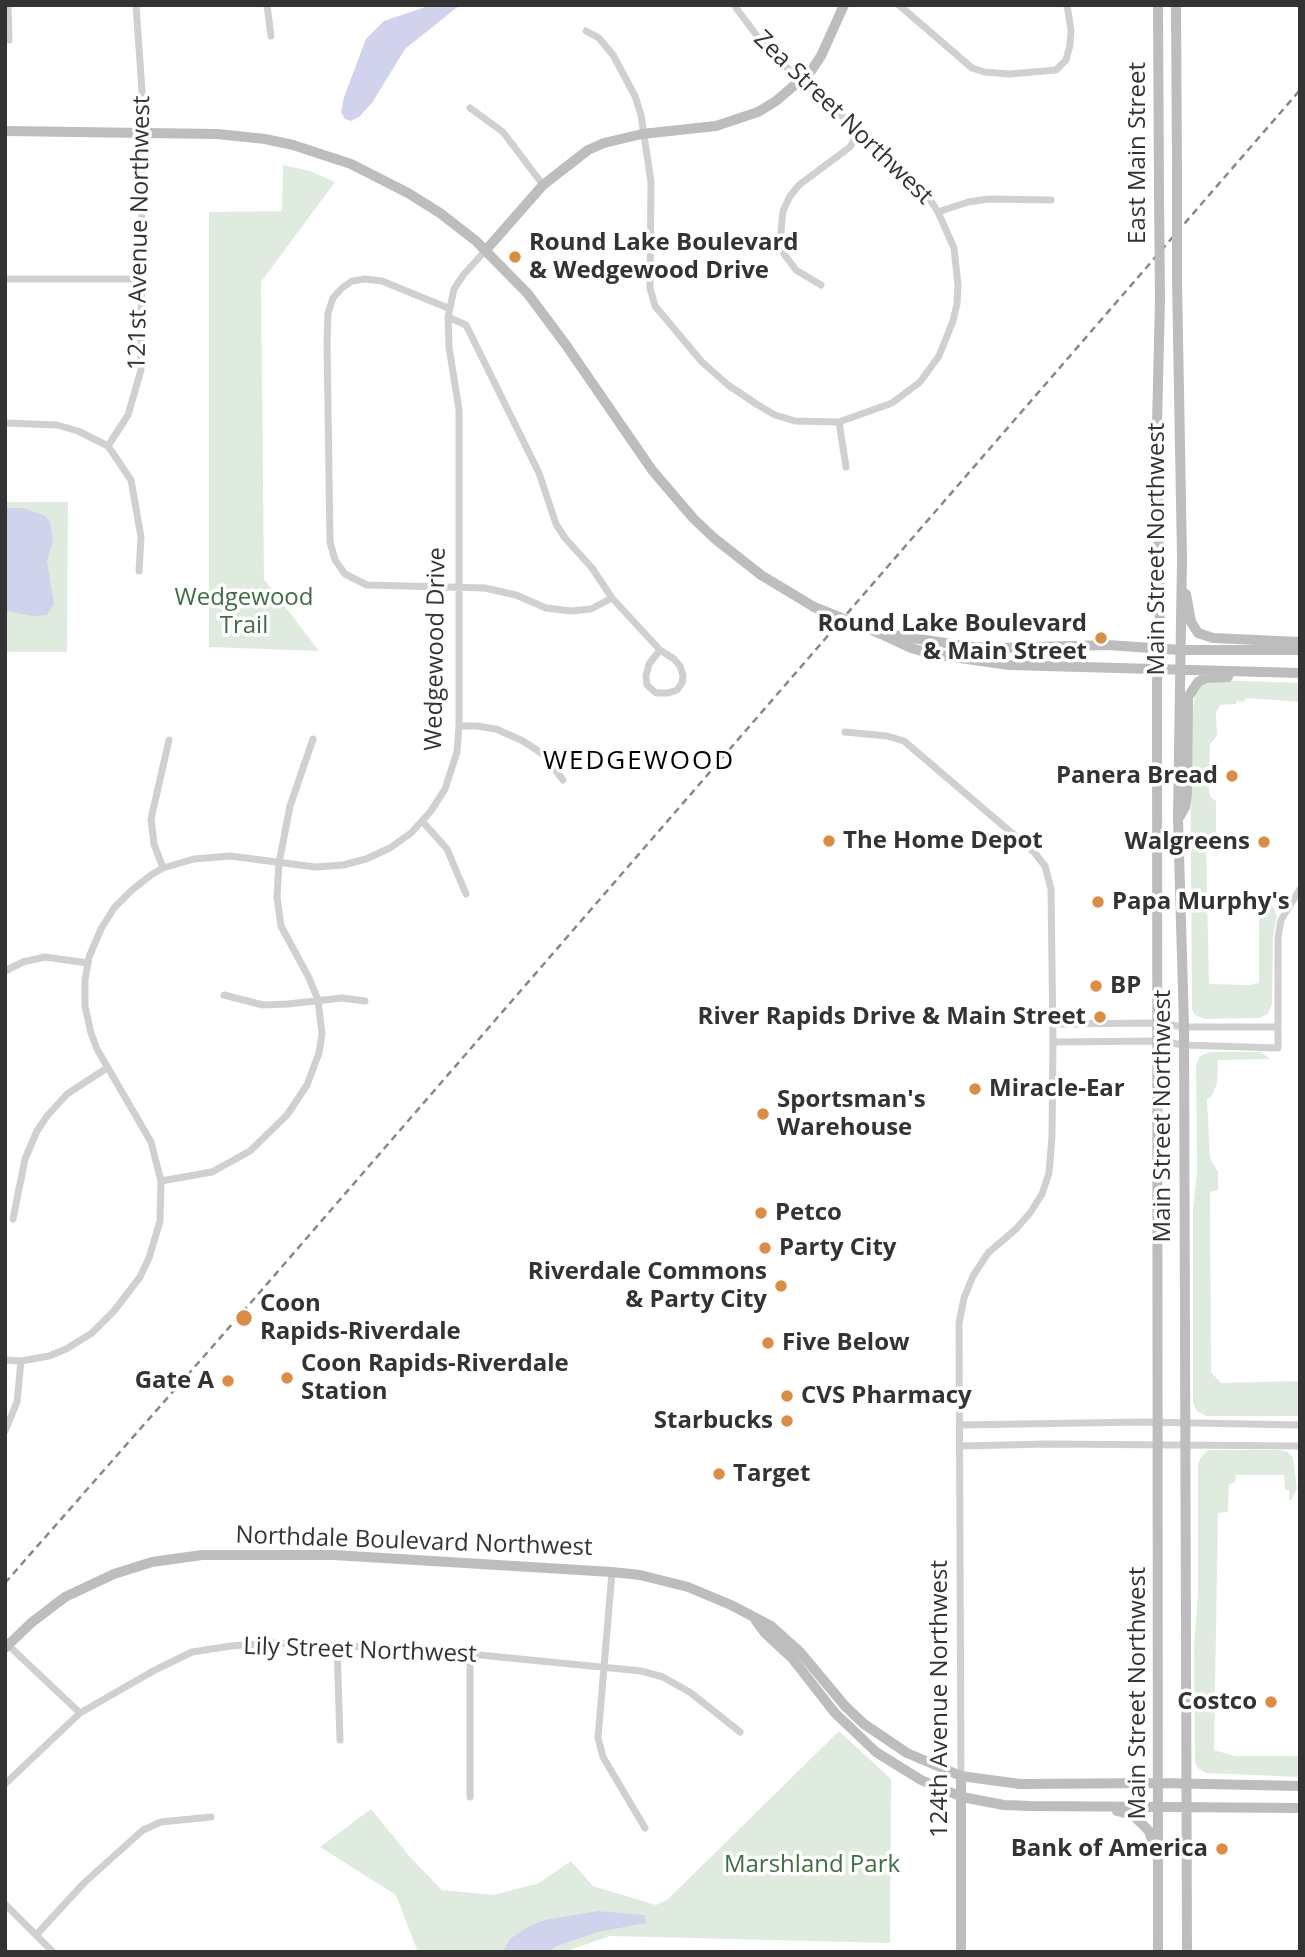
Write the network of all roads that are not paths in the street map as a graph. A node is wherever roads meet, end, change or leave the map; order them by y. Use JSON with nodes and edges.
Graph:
{"nodes":[{"id":1,"x":8,"y":5,"type":"edge"},
{"id":2,"x":136,"y":5,"type":"edge"},
{"id":3,"x":267,"y":5,"type":"edge"},
{"id":4,"x":734,"y":5,"type":"edge"},
{"id":5,"x":844,"y":5,"type":"edge"},
{"id":6,"x":899,"y":5,"type":"edge"},
{"id":7,"x":1067,"y":5,"type":"edge"},
{"id":8,"x":1158,"y":5,"type":"edge"},
{"id":9,"x":1176,"y":5,"type":"edge"},
{"id":10,"x":586,"y":31,"type":"dead end"},
{"id":11,"x":271,"y":36,"type":"dead end"},
{"id":12,"x":9,"y":40,"type":"dead end"},
{"id":13,"x":801,"y":82,"type":"junction"},
{"id":14,"x":470,"y":108,"type":"dead end"},
{"id":15,"x":5,"y":131,"type":"edge"},
{"id":16,"x":860,"y":131,"type":"junction"},
{"id":17,"x":142,"y":132,"type":"junction"},
{"id":18,"x":642,"y":134,"type":"junction"},
{"id":19,"x":543,"y":185,"type":"junction"},
{"id":20,"x":1051,"y":200,"type":"dead end"},
{"id":21,"x":939,"y":212,"type":"junction"},
{"id":22,"x":486,"y":250,"type":"junction"},
{"id":23,"x":5,"y":279,"type":"edge"},
{"id":24,"x":140,"y":279,"type":"junction"},
{"id":25,"x":1177,"y":280,"type":"joint"},
{"id":26,"x":821,"y":285,"type":"dead end"},
{"id":27,"x":1160,"y":300,"type":"joint"},
{"id":28,"x":448,"y":312,"type":"junction"},
{"id":29,"x":839,"y":422,"type":"junction"},
{"id":30,"x":5,"y":423,"type":"edge"},
{"id":31,"x":108,"y":446,"type":"junction"},
{"id":32,"x":846,"y":467,"type":"dead end"},
{"id":33,"x":139,"y":571,"type":"dead end"},
{"id":34,"x":1181,"y":582,"type":"junction"},
{"id":35,"x":459,"y":586,"type":"junction"},
{"id":36,"x":612,"y":598,"type":"junction"},
{"id":37,"x":879,"y":634,"type":"junction"},
{"id":38,"x":1300,"y":642,"type":"edge"},
{"id":39,"x":1160,"y":647,"type":"junction"},
{"id":40,"x":660,"y":650,"type":"junction"},
{"id":41,"x":1180,"y":650,"type":"junction"},
{"id":42,"x":1300,"y":650,"type":"edge"},
{"id":43,"x":1157,"y":669,"type":"junction"},
{"id":44,"x":1179,"y":669,"type":"junction"},
{"id":45,"x":1264,"y":672,"type":"junction"},
{"id":46,"x":1300,"y":673,"type":"edge"},
{"id":47,"x":459,"y":726,"type":"junction"},
{"id":48,"x":845,"y":732,"type":"dead end"},
{"id":49,"x":313,"y":739,"type":"dead end"},
{"id":50,"x":169,"y":740,"type":"dead end"},
{"id":51,"x":563,"y":780,"type":"dead end"},
{"id":52,"x":1178,"y":818,"type":"junction"},
{"id":53,"x":423,"y":822,"type":"junction"},
{"id":54,"x":279,"y":863,"type":"junction"},
{"id":55,"x":163,"y":869,"type":"junction"},
{"id":56,"x":1300,"y":889,"type":"edge"},
{"id":57,"x":466,"y":894,"type":"dead end"},
{"id":58,"x":88,"y":963,"type":"junction"},
{"id":59,"x":5,"y":971,"type":"edge"},
{"id":60,"x":224,"y":995,"type":"dead end"},
{"id":61,"x":318,"y":1000,"type":"junction"},
{"id":62,"x":365,"y":1001,"type":"dead end"},
{"id":63,"x":1159,"y":1023,"type":"junction"},
{"id":64,"x":1053,"y":1024,"type":"junction"},
{"id":65,"x":1184,"y":1027,"type":"junction"},
{"id":66,"x":1278,"y":1027,"type":"junction"},
{"id":67,"x":1159,"y":1041,"type":"junction"},
{"id":68,"x":1053,"y":1042,"type":"junction"},
{"id":69,"x":1184,"y":1045,"type":"junction"},
{"id":70,"x":107,"y":1068,"type":"junction"},
{"id":71,"x":162,"y":1181,"type":"junction"},
{"id":72,"x":13,"y":1219,"type":"dead end"},
{"id":73,"x":5,"y":1360,"type":"edge"},
{"id":74,"x":21,"y":1361,"type":"junction"},
{"id":75,"x":1159,"y":1423,"type":"junction"},
{"id":76,"x":1185,"y":1424,"type":"junction"},
{"id":77,"x":960,"y":1425,"type":"junction"},
{"id":78,"x":1300,"y":1425,"type":"edge"},
{"id":79,"x":5,"y":1431,"type":"edge"},
{"id":80,"x":960,"y":1446,"type":"junction"},
{"id":81,"x":1185,"y":1446,"type":"junction"},
{"id":82,"x":1300,"y":1446,"type":"edge"},
{"id":83,"x":1159,"y":1447,"type":"junction"},
{"id":84,"x":612,"y":1572,"type":"junction"},
{"id":85,"x":755,"y":1618,"type":"junction"},
{"id":86,"x":337,"y":1645,"type":"junction"},
{"id":87,"x":7,"y":1646,"type":"edge"},
{"id":88,"x":470,"y":1654,"type":"junction"},
{"id":89,"x":603,"y":1667,"type":"junction"},
{"id":90,"x":80,"y":1713,"type":"junction"},
{"id":91,"x":740,"y":1732,"type":"dead end"},
{"id":92,"x":340,"y":1740,"type":"dead end"},
{"id":93,"x":961,"y":1776,"type":"junction"},
{"id":94,"x":1159,"y":1783,"type":"junction"},
{"id":95,"x":5,"y":1784,"type":"edge"},
{"id":96,"x":1187,"y":1784,"type":"junction"},
{"id":97,"x":1300,"y":1786,"type":"edge"},
{"id":98,"x":470,"y":1797,"type":"dead end"},
{"id":99,"x":962,"y":1797,"type":"junction"},
{"id":100,"x":1101,"y":1807,"type":"junction"},
{"id":101,"x":1159,"y":1807,"type":"junction"},
{"id":102,"x":1187,"y":1807,"type":"junction"},
{"id":103,"x":1300,"y":1808,"type":"edge"},
{"id":104,"x":211,"y":1817,"type":"dead end"},
{"id":105,"x":645,"y":1828,"type":"dead end"},
{"id":106,"x":1158,"y":1860,"type":"junction"},
{"id":107,"x":5,"y":1904,"type":"edge"},
{"id":108,"x":36,"y":1935,"type":"junction"},
{"id":109,"x":52,"y":1952,"type":"edge"},
{"id":110,"x":961,"y":1952,"type":"edge"},
{"id":111,"x":1158,"y":1952,"type":"edge"},
{"id":112,"x":1187,"y":1952,"type":"edge"}],
"edges":[{"from":1,"to":12,"type":"street"},
{"from":2,"to":17,"type":"street","name":"121st Avenue Northwest"},
{"from":3,"to":11,"type":"street"},
{"from":4,"to":13,"type":"street","name":"Zea Street Northwest"},
{"from":5,"to":13,"type":"main road","name":"Wedgewood Drive"},
{"from":6,"to":7,"type":"street"},
{"from":8,"to":27,"type":"main road","name":"East Main Street","bridge":true},
{"from":9,"to":25,"type":"main road","name":"East Main Street","bridge":true},
{"from":10,"to":18,"type":"street"},
{"from":13,"to":16,"type":"street","name":"Zea Street Northwest"},
{"from":13,"to":18,"type":"main road","name":"Wedgewood Drive"},
{"from":14,"to":19,"type":"street"},
{"from":15,"to":17,"type":"main road"},
{"from":16,"to":21,"type":"street","name":"Zea Street Northwest"},
{"from":16,"to":26,"type":"street"},
{"from":17,"to":22,"type":"main road"},
{"from":17,"to":24,"type":"street","name":"121st Avenue Northwest"},
{"from":18,"to":19,"type":"main road","name":"Wedgewood Drive"},
{"from":18,"to":29,"type":"street"},
{"from":19,"to":22,"type":"main road","name":"Wedgewood Drive"},
{"from":20,"to":21,"type":"street"},
{"from":21,"to":29,"type":"street","name":"Zea Street Northwest"},
{"from":22,"to":28,"type":"street","name":"Wedgewood Drive"},
{"from":22,"to":37,"type":"main road","bridge":true},
{"from":23,"to":24,"type":"street"},
{"from":24,"to":31,"type":"street","name":"121st Avenue Northwest"},
{"from":25,"to":34,"type":"main road","name":"Main Street Northwest"},
{"from":27,"to":39,"type":"main road","name":"Main Street Northwest"},
{"from":28,"to":35,"type":"street","name":"Wedgewood Drive"},
{"from":28,"to":35,"type":"street"},
{"from":28,"to":36,"type":"street"},
{"from":29,"to":32,"type":"street"},
{"from":30,"to":31,"type":"street"},
{"from":31,"to":33,"type":"street"},
{"from":34,"to":38,"type":"main road"},
{"from":34,"to":41,"type":"main road","name":"Main Street Northwest"},
{"from":35,"to":36,"type":"street"},
{"from":35,"to":47,"type":"street","name":"Wedgewood Drive"},
{"from":36,"to":40,"type":"street"},
{"from":37,"to":39,"type":"main road"},
{"from":37,"to":43,"type":"main road"},
{"from":39,"to":41,"type":"main road"},
{"from":39,"to":43,"type":"main road","name":"Main Street Northwest"},
{"from":40,"to":40,"type":"street"},
{"from":41,"to":42,"type":"main road"},
{"from":41,"to":44,"type":"main road","name":"Main Street Northwest"},
{"from":43,"to":44,"type":"main road"},
{"from":43,"to":63,"type":"main road","name":"Main Street Northwest"},
{"from":44,"to":45,"type":"main road"},
{"from":44,"to":52,"type":"main road","name":"Main Street Northwest"},
{"from":45,"to":46,"type":"main road"},
{"from":45,"to":52,"type":"main road"},
{"from":47,"to":51,"type":"street"},
{"from":47,"to":53,"type":"street","name":"Wedgewood Drive"},
{"from":48,"to":64,"type":"street"},
{"from":49,"to":54,"type":"street"},
{"from":50,"to":55,"type":"street"},
{"from":52,"to":65,"type":"main road","name":"Main Street Northwest"},
{"from":53,"to":54,"type":"street","name":"Wedgewood Drive"},
{"from":53,"to":57,"type":"street"},
{"from":54,"to":55,"type":"street","name":"Wedgewood Drive"},
{"from":54,"to":61,"type":"street"},
{"from":55,"to":58,"type":"street","name":"Wedgewood Drive"},
{"from":56,"to":66,"type":"street"},
{"from":58,"to":59,"type":"street"},
{"from":58,"to":70,"type":"street","name":"Wedgewood Drive"},
{"from":60,"to":61,"type":"street"},
{"from":61,"to":62,"type":"street"},
{"from":61,"to":71,"type":"street"},
{"from":63,"to":64,"type":"street"},
{"from":63,"to":65,"type":"street"},
{"from":63,"to":67,"type":"main road","name":"Main Street Northwest"},
{"from":64,"to":68,"type":"street"},
{"from":65,"to":66,"type":"street"},
{"from":65,"to":69,"type":"main road","name":"Main Street Northwest"},
{"from":66,"to":69,"type":"street"},
{"from":67,"to":68,"type":"street"},
{"from":67,"to":69,"type":"street"},
{"from":67,"to":75,"type":"main road","name":"Main Street Northwest"},
{"from":68,"to":77,"type":"street"},
{"from":69,"to":76,"type":"main road","name":"Main Street Northwest"},
{"from":70,"to":71,"type":"street","name":"Wedgewood Drive"},
{"from":70,"to":72,"type":"street"},
{"from":71,"to":74,"type":"street","name":"Wedgewood Drive"},
{"from":73,"to":74,"type":"street","name":"Wedgewood Drive"},
{"from":74,"to":79,"type":"street"},
{"from":75,"to":76,"type":"street"},
{"from":75,"to":77,"type":"street"},
{"from":75,"to":83,"type":"main road","name":"Main Street Northwest"},
{"from":76,"to":78,"type":"street"},
{"from":76,"to":81,"type":"main road","name":"Main Street Northwest"},
{"from":77,"to":80,"type":"street","name":"124th Avenue Northwest"},
{"from":80,"to":83,"type":"street"},
{"from":80,"to":93,"type":"street","name":"124th Avenue Northwest"},
{"from":81,"to":82,"type":"street"},
{"from":81,"to":83,"type":"street"},
{"from":81,"to":96,"type":"main road","name":"Main Street Northwest"},
{"from":83,"to":94,"type":"main road","name":"Main Street Northwest"},
{"from":84,"to":85,"type":"main road","name":"Northdale Boulevard Northwest"},
{"from":84,"to":87,"type":"main road","name":"Northdale Boulevard Northwest"},
{"from":84,"to":89,"type":"street"},
{"from":85,"to":93,"type":"main road","name":"Northdale Boulevard Northwest"},
{"from":85,"to":99,"type":"main road"},
{"from":86,"to":88,"type":"street","name":"Lily Street Northwest"},
{"from":86,"to":90,"type":"street","name":"Lily Street Northwest"},
{"from":86,"to":92,"type":"street"},
{"from":87,"to":90,"type":"street"},
{"from":88,"to":89,"type":"street","name":"Lily Street Northwest"},
{"from":88,"to":98,"type":"street"},
{"from":89,"to":91,"type":"street","name":"Lily Street Northwest"},
{"from":89,"to":105,"type":"street"},
{"from":90,"to":95,"type":"street","name":"Lily Street Northwest"},
{"from":93,"to":94,"type":"main road","name":"Northdale Boulevard Northwest"},
{"from":93,"to":99,"type":"main road","name":"124th Avenue Northwest"},
{"from":94,"to":96,"type":"main road","name":"Northdale Boulevard Northwest"},
{"from":94,"to":101,"type":"main road","name":"Main Street Northwest"},
{"from":96,"to":97,"type":"main road","name":"Northdale Boulevard Northwest"},
{"from":96,"to":102,"type":"main road","name":"Main Street Northwest"},
{"from":99,"to":100,"type":"main road"},
{"from":99,"to":110,"type":"main road","name":"124th Avenue Northwest"},
{"from":100,"to":101,"type":"main road"},
{"from":100,"to":106,"type":"main road"},
{"from":101,"to":102,"type":"main road"},
{"from":101,"to":106,"type":"main road","name":"Main Street Northwest"},
{"from":102,"to":103,"type":"main road"},
{"from":102,"to":112,"type":"main road","name":"Main Street Northwest"},
{"from":104,"to":108,"type":"street"},
{"from":106,"to":111,"type":"main road","name":"Main Street Northwest"},
{"from":107,"to":108,"type":"street"},
{"from":108,"to":109,"type":"street"}]}
